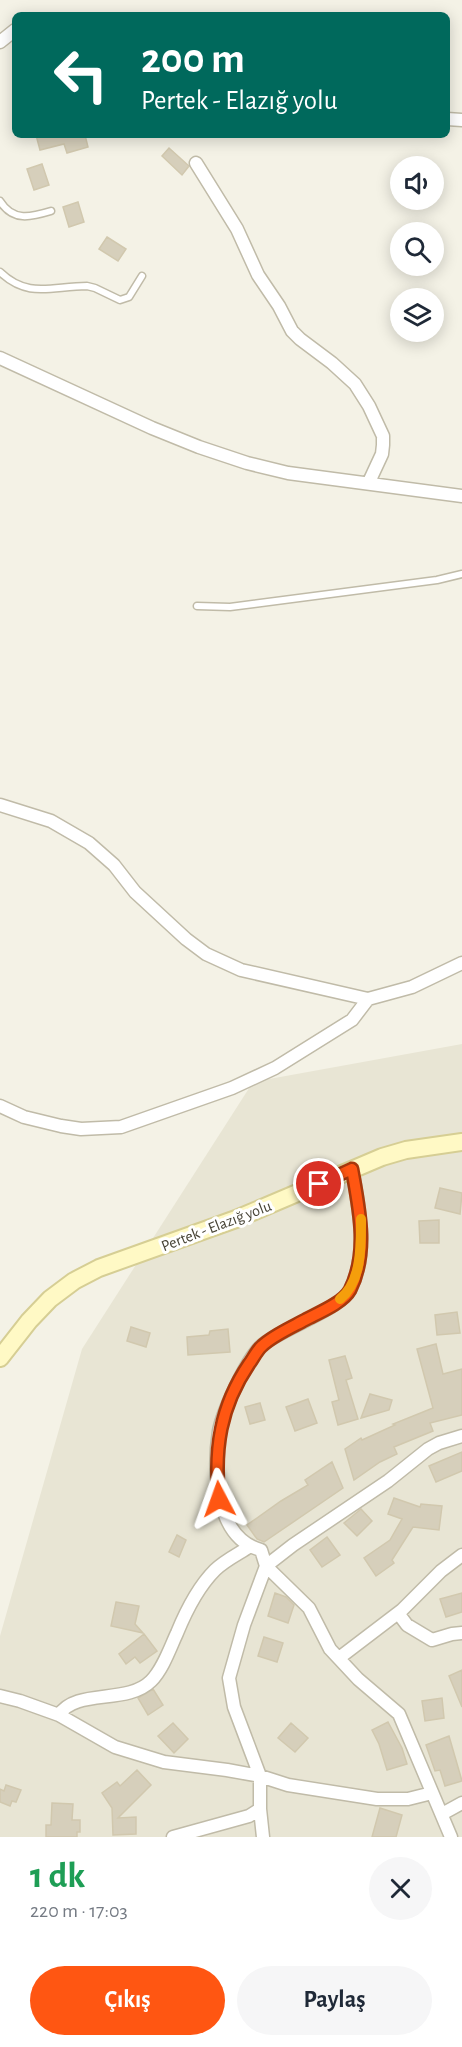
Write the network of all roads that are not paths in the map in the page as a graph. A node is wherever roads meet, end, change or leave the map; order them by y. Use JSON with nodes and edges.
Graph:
{"nodes":[{"id":1,"x":12,"y":32,"type":"edge"},
{"id":2,"x":0,"y":42,"type":"edge"},
{"id":3,"x":196,"y":162,"type":"dead end"},
{"id":4,"x":0,"y":201,"type":"edge"},
{"id":5,"x":51,"y":211,"type":"dead end"},
{"id":6,"x":0,"y":272,"type":"edge"},
{"id":7,"x":142,"y":276,"type":"dead end"},
{"id":8,"x":0,"y":358,"type":"edge"},
{"id":9,"x":369,"y":482,"type":"junction"},
{"id":10,"x":462,"y":496,"type":"edge"},
{"id":11,"x":462,"y":574,"type":"edge"},
{"id":12,"x":197,"y":606,"type":"dead end"},
{"id":13,"x":0,"y":805,"type":"edge"},
{"id":14,"x":462,"y":963,"type":"edge"},
{"id":15,"x":368,"y":999,"type":"junction"},
{"id":16,"x":0,"y":1106,"type":"edge"},
{"id":17,"x":462,"y":1142,"type":"edge"},
{"id":18,"x":352,"y":1169,"type":"junction"},
{"id":19,"x":0,"y":1358,"type":"edge"},
{"id":20,"x":462,"y":1436,"type":"edge"},
{"id":21,"x":249,"y":1547,"type":"junction"},
{"id":22,"x":462,"y":1555,"type":"edge"},
{"id":23,"x":266,"y":1566,"type":"junction"},
{"id":24,"x":398,"y":1613,"type":"junction"},
{"id":25,"x":462,"y":1633,"type":"edge"},
{"id":26,"x":339,"y":1658,"type":"junction"},
{"id":27,"x":0,"y":1696,"type":"edge"},
{"id":28,"x":59,"y":1715,"type":"junction"},
{"id":29,"x":260,"y":1776,"type":"junction"},
{"id":30,"x":432,"y":1793,"type":"junction"},
{"id":31,"x":462,"y":1803,"type":"edge"},
{"id":32,"x":260,"y":1809,"type":"junction"},
{"id":33,"x":442,"y":1814,"type":"junction"},
{"id":34,"x":173,"y":1837,"type":"edge"},
{"id":35,"x":263,"y":1837,"type":"edge"},
{"id":36,"x":451,"y":1837,"type":"edge"}],
"edges":[{"from":1,"to":2,"type":"street"},
{"from":3,"to":9,"type":"street"},
{"from":4,"to":5,"type":"lane"},
{"from":6,"to":7,"type":"lane"},
{"from":8,"to":9,"type":"street"},
{"from":9,"to":10,"type":"street"},
{"from":11,"to":12,"type":"lane"},
{"from":13,"to":15,"type":"street"},
{"from":14,"to":15,"type":"street"},
{"from":15,"to":16,"type":"street"},
{"from":17,"to":18,"type":"main road","name":"Pertek - Elazığ yolu"},
{"from":18,"to":19,"type":"main road","name":"Pertek - Elazığ yolu"},
{"from":18,"to":21,"type":"street"},
{"from":20,"to":23,"type":"street"},
{"from":21,"to":23,"type":"street"},
{"from":21,"to":28,"type":"street"},
{"from":22,"to":24,"type":"street"},
{"from":23,"to":26,"type":"street"},
{"from":23,"to":29,"type":"street"},
{"from":24,"to":25,"type":"street"},
{"from":24,"to":26,"type":"street"},
{"from":26,"to":30,"type":"street"},
{"from":27,"to":28,"type":"street"},
{"from":28,"to":29,"type":"street"},
{"from":29,"to":30,"type":"street"},
{"from":29,"to":32,"type":"street"},
{"from":30,"to":33,"type":"street"},
{"from":31,"to":33,"type":"street"},
{"from":32,"to":34,"type":"street"},
{"from":32,"to":35,"type":"street"},
{"from":33,"to":36,"type":"street"}]}
